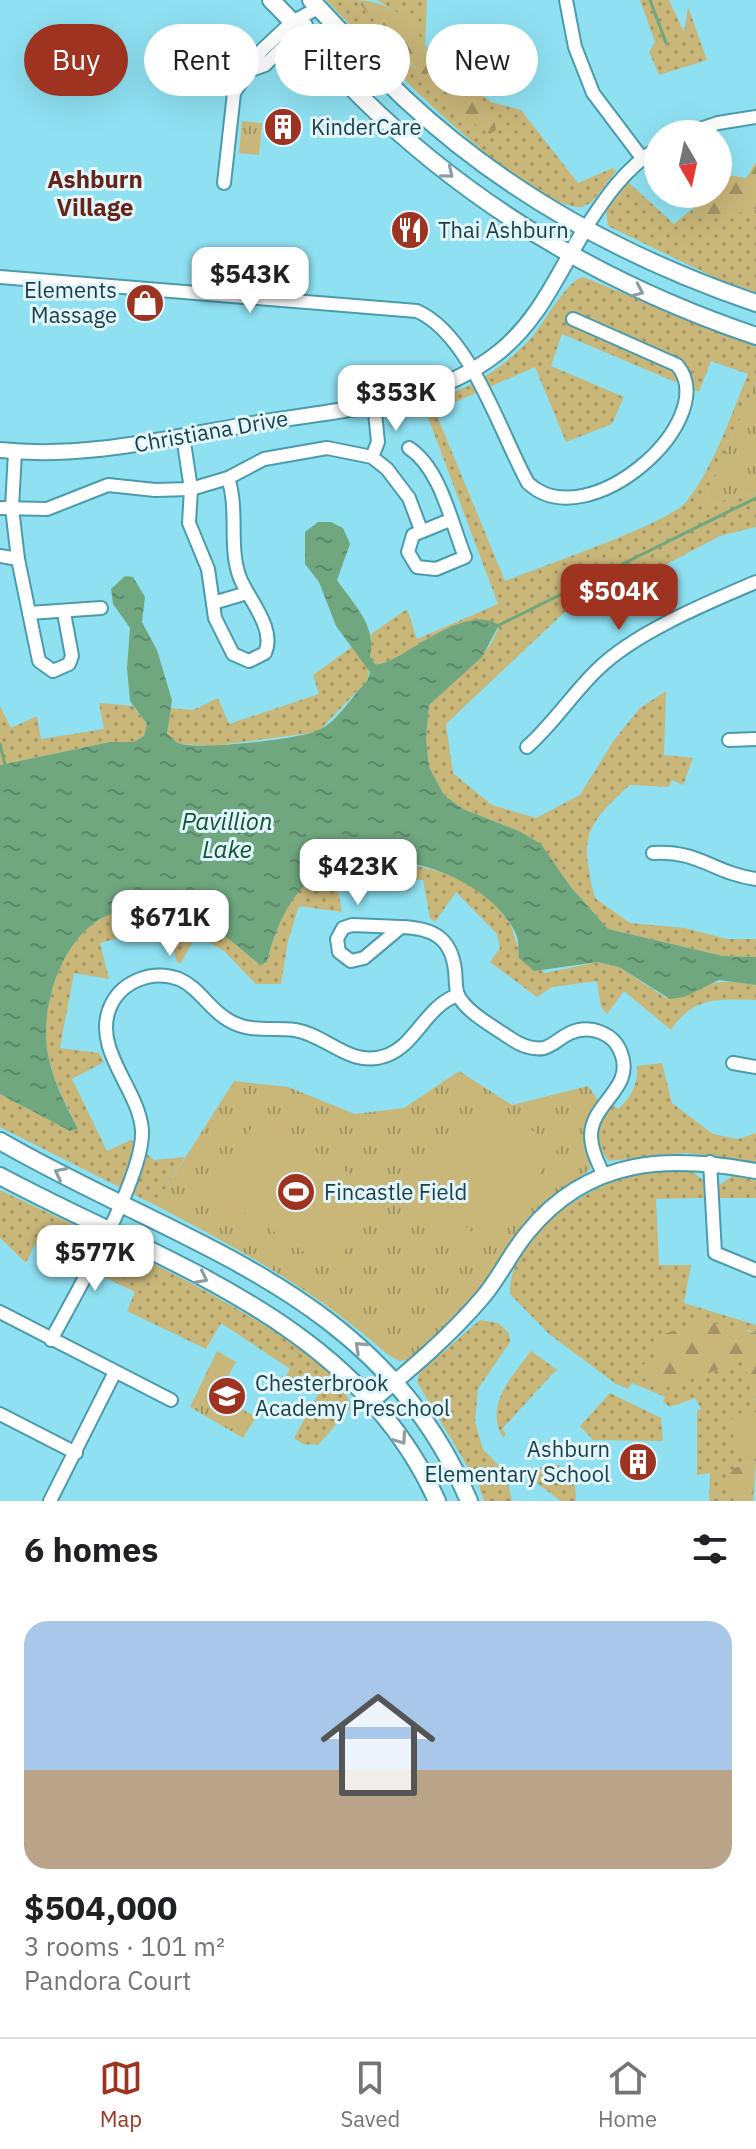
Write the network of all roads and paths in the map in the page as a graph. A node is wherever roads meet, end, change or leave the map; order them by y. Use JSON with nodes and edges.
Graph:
{"nodes":[{"id":1,"x":271,"y":0,"type":"edge"},
{"id":2,"x":566,"y":0,"type":"edge"},
{"id":3,"x":315,"y":4,"type":"edge"},
{"id":4,"x":294,"y":24,"type":"edge"},
{"id":5,"x":299,"y":24,"type":"edge"},
{"id":6,"x":275,"y":42,"type":"edge"},
{"id":7,"x":360,"y":96,"type":"edge"},
{"id":8,"x":756,"y":117,"type":"edge"},
{"id":9,"x":732,"y":121,"type":"edge"},
{"id":10,"x":642,"y":158,"type":"joint"},
{"id":11,"x":224,"y":183,"type":"dead end"},
{"id":12,"x":585,"y":229,"type":"junction"},
{"id":13,"x":569,"y":255,"type":"junction"},
{"id":14,"x":0,"y":277,"type":"edge"},
{"id":15,"x":756,"y":303,"type":"edge"},
{"id":16,"x":573,"y":319,"type":"dead end"},
{"id":17,"x":756,"y":336,"type":"edge"},
{"id":18,"x":472,"y":370,"type":"junction"},
{"id":19,"x":374,"y":403,"type":"junction"},
{"id":20,"x":183,"y":436,"type":"junction"},
{"id":21,"x":409,"y":448,"type":"dead end"},
{"id":22,"x":7,"y":451,"type":"edge"},
{"id":23,"x":372,"y":457,"type":"junction"},
{"id":24,"x":228,"y":478,"type":"junction"},
{"id":25,"x":191,"y":489,"type":"junction"},
{"id":26,"x":6,"y":508,"type":"edge"},
{"id":27,"x":450,"y":520,"type":"junction"},
{"id":28,"x":421,"y":530,"type":"junction"},
{"id":29,"x":0,"y":556,"type":"edge"},
{"id":30,"x":18,"y":559,"type":"junction"},
{"id":31,"x":756,"y":582,"type":"edge"},
{"id":32,"x":247,"y":593,"type":"junction"},
{"id":33,"x":213,"y":603,"type":"junction"},
{"id":34,"x":101,"y":608,"type":"dead end"},
{"id":35,"x":29,"y":613,"type":"junction"},
{"id":36,"x":64,"y":613,"type":"junction"},
{"id":37,"x":756,"y":739,"type":"edge"},
{"id":38,"x":729,"y":740,"type":"dead end"},
{"id":39,"x":527,"y":747,"type":"dead end"},
{"id":40,"x":653,"y":853,"type":"dead end"},
{"id":41,"x":756,"y":879,"type":"edge"},
{"id":42,"x":401,"y":927,"type":"junction"},
{"id":43,"x":458,"y":995,"type":"junction"},
{"id":44,"x":733,"y":1063,"type":"dead end"},
{"id":45,"x":756,"y":1067,"type":"edge"},
{"id":46,"x":0,"y":1141,"type":"edge"},
{"id":47,"x":710,"y":1162,"type":"junction"},
{"id":48,"x":756,"y":1171,"type":"edge"},
{"id":49,"x":0,"y":1176,"type":"edge"},
{"id":50,"x":604,"y":1176,"type":"junction"},
{"id":51,"x":120,"y":1203,"type":"junction"},
{"id":52,"x":107,"y":1230,"type":"junction"},
{"id":53,"x":756,"y":1270,"type":"edge"},
{"id":54,"x":0,"y":1312,"type":"edge"},
{"id":55,"x":51,"y":1340,"type":"junction"},
{"id":56,"x":115,"y":1372,"type":"junction"},
{"id":57,"x":395,"y":1382,"type":"junction"},
{"id":58,"x":171,"y":1400,"type":"dead end"},
{"id":59,"x":372,"y":1401,"type":"junction"},
{"id":60,"x":0,"y":1414,"type":"edge"},
{"id":61,"x":76,"y":1453,"type":"junction"},
{"id":62,"x":50,"y":1501,"type":"edge"},
{"id":63,"x":437,"y":1501,"type":"edge"},
{"id":64,"x":469,"y":1501,"type":"edge"}],
"edges":[{"from":1,"to":4,"type":"main road"},
{"from":2,"to":10,"type":"street"},
{"from":3,"to":5,"type":"street"},
{"from":3,"to":12,"type":"main road"},
{"from":6,"to":11,"type":"street"},
{"from":7,"to":13,"type":"main road","one_way":true},
{"from":8,"to":9,"type":"street"},
{"from":10,"to":12,"type":"street"},
{"from":12,"to":13,"type":"street","name":"Christiana Drive"},
{"from":12,"to":15,"type":"main road"},
{"from":13,"to":17,"type":"main road","one_way":true},
{"from":13,"to":18,"type":"street","name":"Christiana Drive"},
{"from":14,"to":18,"type":"street"},
{"from":16,"to":18,"type":"street"},
{"from":18,"to":19,"type":"street","name":"Christiana Drive"},
{"from":19,"to":20,"type":"street","name":"Christiana Drive"},
{"from":19,"to":23,"type":"street"},
{"from":20,"to":22,"type":"street","name":"Christiana Drive"},
{"from":20,"to":25,"type":"street"},
{"from":21,"to":27,"type":"street"},
{"from":22,"to":26,"type":"street"},
{"from":23,"to":24,"type":"street"},
{"from":23,"to":28,"type":"street"},
{"from":24,"to":25,"type":"street"},
{"from":24,"to":32,"type":"street"},
{"from":25,"to":26,"type":"street"},
{"from":25,"to":33,"type":"street"},
{"from":26,"to":30,"type":"street"},
{"from":27,"to":28,"type":"street"},
{"from":27,"to":28,"type":"street"},
{"from":29,"to":30,"type":"street"},
{"from":30,"to":35,"type":"street"},
{"from":31,"to":39,"type":"street"},
{"from":32,"to":33,"type":"street"},
{"from":32,"to":33,"type":"street"},
{"from":34,"to":36,"type":"street"},
{"from":35,"to":36,"type":"street"},
{"from":35,"to":36,"type":"street"},
{"from":37,"to":38,"type":"street"},
{"from":40,"to":41,"type":"street"},
{"from":42,"to":42,"type":"street"},
{"from":42,"to":43,"type":"street"},
{"from":43,"to":50,"type":"street"},
{"from":43,"to":51,"type":"street"},
{"from":44,"to":45,"type":"street"},
{"from":51,"to":46,"type":"main road","one_way":true},
{"from":47,"to":48,"type":"street"},
{"from":47,"to":50,"type":"street"},
{"from":47,"to":53,"type":"street"},
{"from":49,"to":52,"type":"main road"},
{"from":50,"to":57,"type":"street"},
{"from":51,"to":52,"type":"street"},
{"from":57,"to":51,"type":"main road","one_way":true},
{"from":52,"to":55,"type":"street"},
{"from":52,"to":59,"type":"main road","one_way":true},
{"from":54,"to":55,"type":"street"},
{"from":55,"to":56,"type":"street"},
{"from":56,"to":58,"type":"street"},
{"from":56,"to":61,"type":"street"},
{"from":57,"to":59,"type":"street"},
{"from":57,"to":64,"type":"main road"},
{"from":59,"to":63,"type":"main road","one_way":true},
{"from":60,"to":61,"type":"street"},
{"from":61,"to":62,"type":"street"}]}
